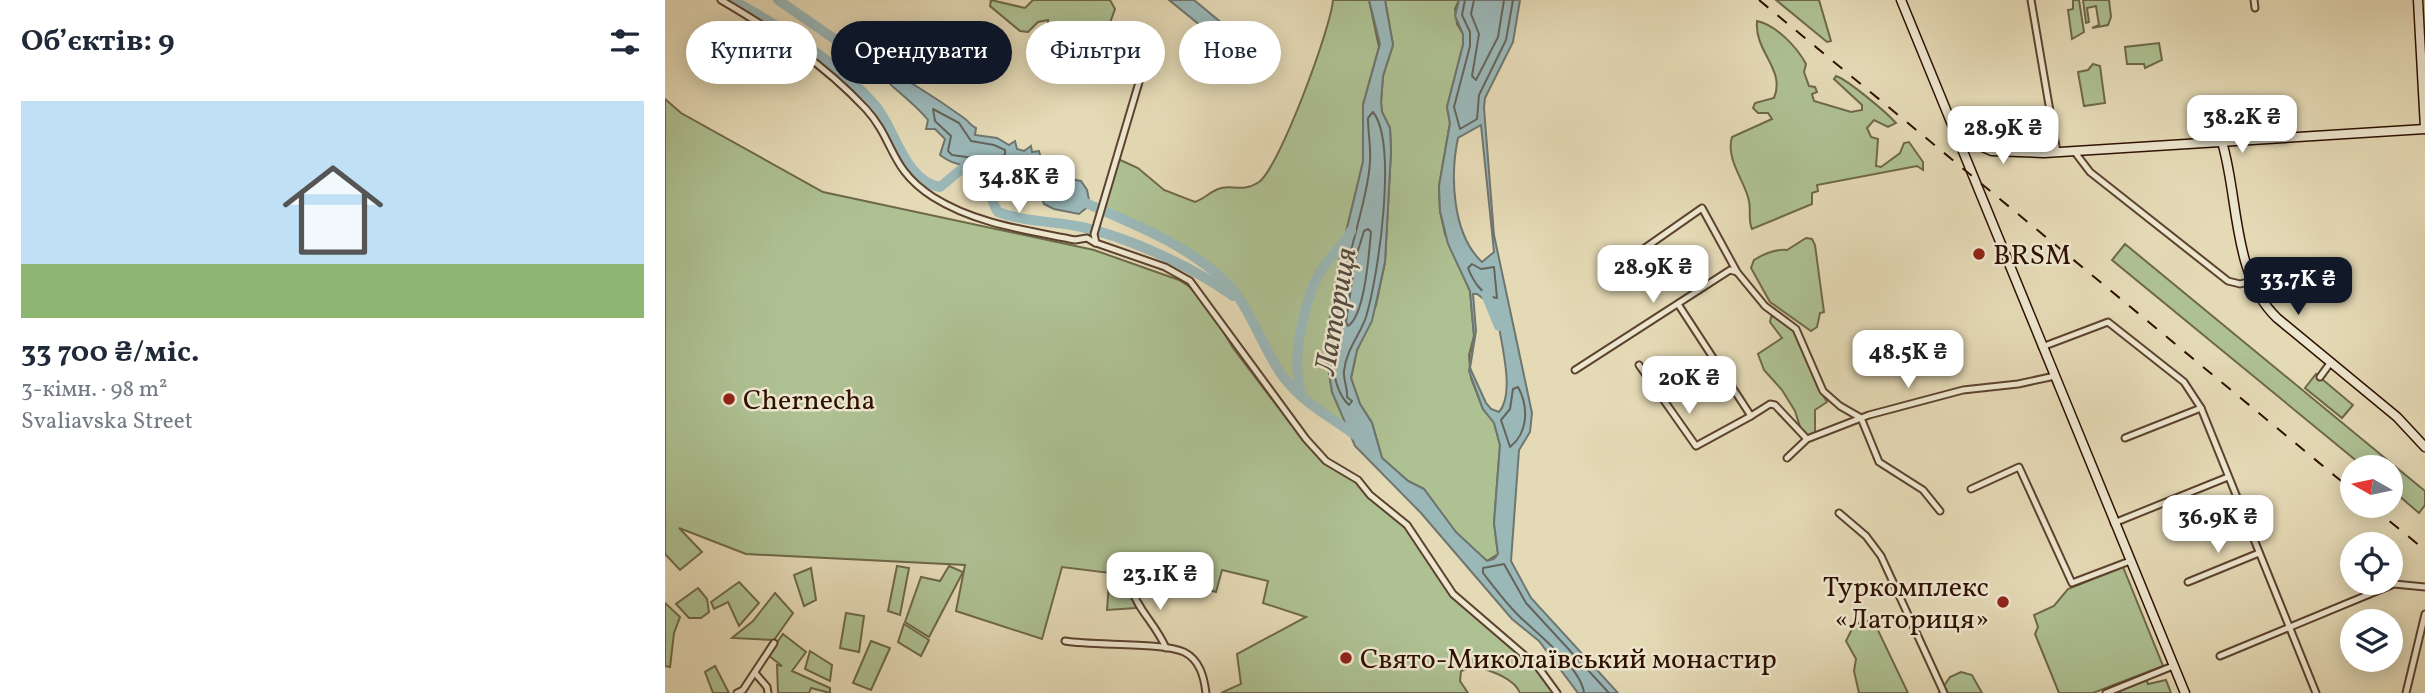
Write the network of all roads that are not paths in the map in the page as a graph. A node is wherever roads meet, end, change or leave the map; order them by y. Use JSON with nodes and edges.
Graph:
{"nodes":[{"id":1,"x":721,"y":0,"type":"edge"},
{"id":2,"x":1901,"y":0,"type":"edge"},
{"id":3,"x":2031,"y":0,"type":"edge"},
{"id":4,"x":2254,"y":0,"type":"edge"},
{"id":5,"x":2418,"y":0,"type":"edge"},
{"id":6,"x":2255,"y":9,"type":"dead end"},
{"id":7,"x":1139,"y":84,"type":"edge"},
{"id":8,"x":2425,"y":128,"type":"edge"},
{"id":9,"x":1957,"y":136,"type":"junction"},
{"id":10,"x":2223,"y":142,"type":"junction"},
{"id":11,"x":2074,"y":151,"type":"junction"},
{"id":12,"x":2057,"y":152,"type":"junction"},
{"id":13,"x":1096,"y":243,"type":"junction"},
{"id":14,"x":1622,"y":264,"type":"dead end"},
{"id":15,"x":1737,"y":272,"type":"junction"},
{"id":16,"x":2252,"y":281,"type":"junction"},
{"id":17,"x":1678,"y":304,"type":"junction"},
{"id":18,"x":2042,"y":347,"type":"junction"},
{"id":19,"x":2331,"y":362,"type":"junction"},
{"id":20,"x":1639,"y":365,"type":"dead end"},
{"id":21,"x":1575,"y":370,"type":"dead end"},
{"id":22,"x":2055,"y":376,"type":"junction"},
{"id":23,"x":2320,"y":377,"type":"dead end"},
{"id":24,"x":2201,"y":408,"type":"junction"},
{"id":25,"x":1751,"y":416,"type":"junction"},
{"id":26,"x":1861,"y":418,"type":"junction"},
{"id":27,"x":2125,"y":438,"type":"dead end"},
{"id":28,"x":1807,"y":439,"type":"junction"},
{"id":29,"x":2425,"y":447,"type":"edge"},
{"id":30,"x":1787,"y":458,"type":"dead end"},
{"id":31,"x":2228,"y":477,"type":"junction"},
{"id":32,"x":1971,"y":489,"type":"dead end"},
{"id":33,"x":1940,"y":511,"type":"dead end"},
{"id":34,"x":1839,"y":513,"type":"dead end"},
{"id":35,"x":2114,"y":523,"type":"junction"},
{"id":36,"x":2259,"y":553,"type":"junction"},
{"id":37,"x":2130,"y":561,"type":"junction"},
{"id":38,"x":2187,"y":582,"type":"dead end"},
{"id":39,"x":1131,"y":586,"type":"dead end"},
{"id":40,"x":2425,"y":587,"type":"edge"},
{"id":41,"x":2425,"y":614,"type":"edge"},
{"id":42,"x":2290,"y":628,"type":"junction"},
{"id":43,"x":1065,"y":641,"type":"dead end"},
{"id":44,"x":775,"y":643,"type":"dead end"},
{"id":45,"x":1166,"y":648,"type":"junction"},
{"id":46,"x":2220,"y":656,"type":"dead end"},
{"id":47,"x":2173,"y":666,"type":"junction"},
{"id":48,"x":755,"y":673,"type":"junction"},
{"id":49,"x":737,"y":693,"type":"edge"},
{"id":50,"x":768,"y":693,"type":"edge"},
{"id":51,"x":1206,"y":693,"type":"edge"},
{"id":52,"x":1557,"y":693,"type":"edge"},
{"id":53,"x":1944,"y":693,"type":"edge"},
{"id":54,"x":2106,"y":693,"type":"edge"},
{"id":55,"x":2185,"y":693,"type":"edge"},
{"id":56,"x":2316,"y":693,"type":"edge"},
{"id":57,"x":2406,"y":693,"type":"edge"}],
"edges":[{"from":1,"to":13,"type":"street"},
{"from":2,"to":9,"type":"street"},
{"from":3,"to":12,"type":"street"},
{"from":4,"to":6,"type":"street"},
{"from":5,"to":8,"type":"street"},
{"from":7,"to":13,"type":"street"},
{"from":8,"to":10,"type":"street"},
{"from":9,"to":12,"type":"street"},
{"from":9,"to":18,"type":"street"},
{"from":10,"to":11,"type":"street"},
{"from":10,"to":16,"type":"street"},
{"from":11,"to":12,"type":"street"},
{"from":11,"to":16,"type":"street"},
{"from":13,"to":52,"type":"street"},
{"from":14,"to":15,"type":"street"},
{"from":15,"to":17,"type":"street"},
{"from":15,"to":26,"type":"street"},
{"from":16,"to":19,"type":"street"},
{"from":17,"to":21,"type":"street"},
{"from":17,"to":25,"type":"street"},
{"from":18,"to":22,"type":"street"},
{"from":18,"to":24,"type":"street"},
{"from":19,"to":23,"type":"street"},
{"from":19,"to":29,"type":"street"},
{"from":20,"to":25,"type":"street"},
{"from":22,"to":26,"type":"street"},
{"from":22,"to":35,"type":"street"},
{"from":24,"to":27,"type":"street"},
{"from":24,"to":31,"type":"street"},
{"from":25,"to":28,"type":"street"},
{"from":26,"to":28,"type":"street"},
{"from":26,"to":33,"type":"street"},
{"from":28,"to":30,"type":"street"},
{"from":31,"to":35,"type":"street"},
{"from":31,"to":36,"type":"street"},
{"from":32,"to":37,"type":"street"},
{"from":34,"to":53,"type":"street"},
{"from":35,"to":37,"type":"street"},
{"from":36,"to":38,"type":"street"},
{"from":36,"to":42,"type":"street"},
{"from":37,"to":47,"type":"street"},
{"from":39,"to":45,"type":"street"},
{"from":40,"to":42,"type":"street"},
{"from":41,"to":57,"type":"street"},
{"from":42,"to":46,"type":"street"},
{"from":42,"to":56,"type":"street"},
{"from":43,"to":45,"type":"street"},
{"from":44,"to":48,"type":"street"},
{"from":45,"to":51,"type":"street"},
{"from":47,"to":54,"type":"street"},
{"from":47,"to":55,"type":"street"},
{"from":48,"to":49,"type":"street"},
{"from":48,"to":50,"type":"street"}]}
